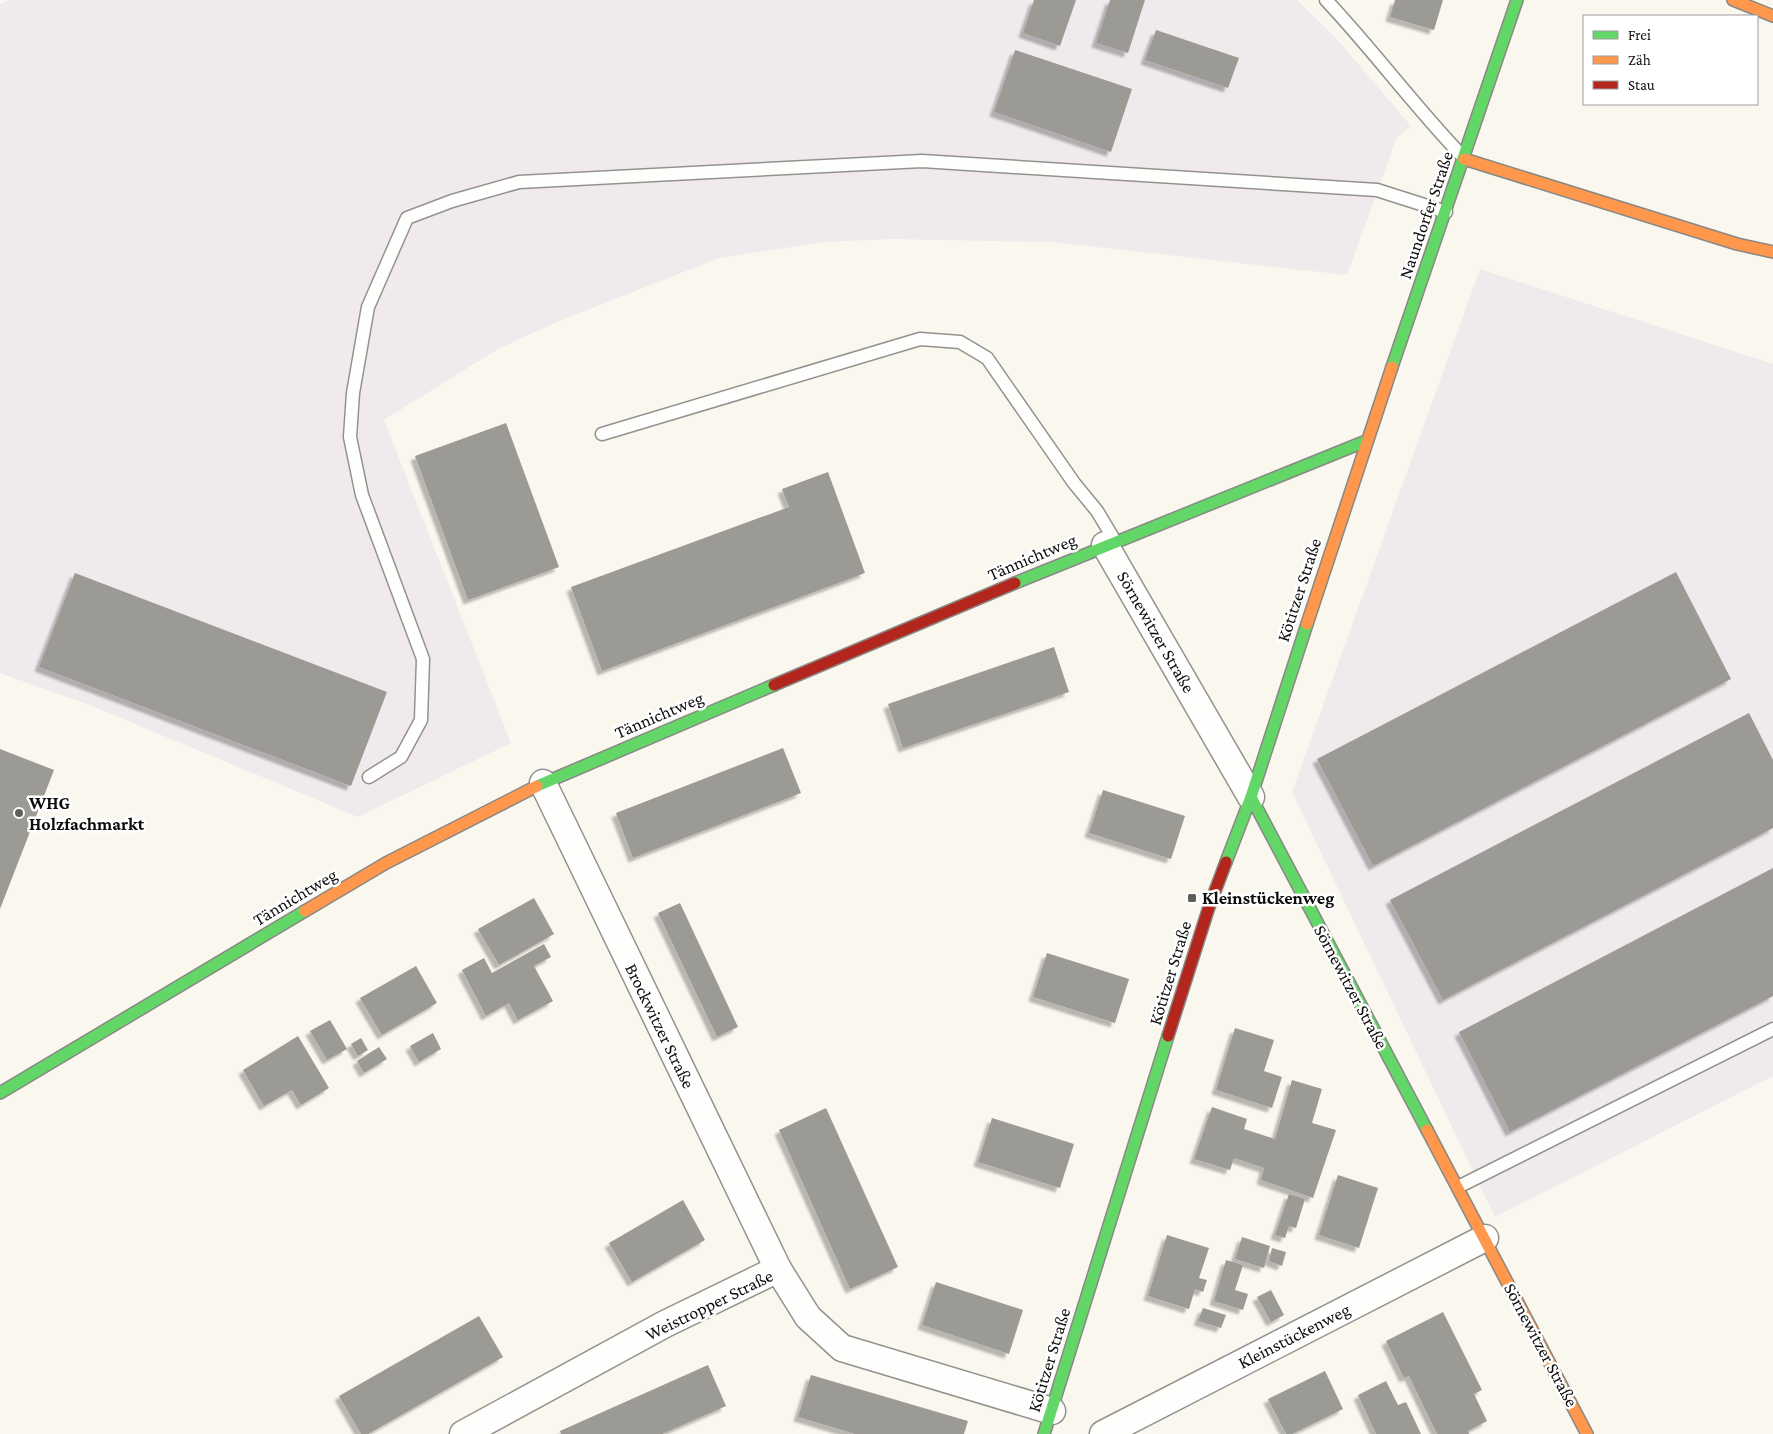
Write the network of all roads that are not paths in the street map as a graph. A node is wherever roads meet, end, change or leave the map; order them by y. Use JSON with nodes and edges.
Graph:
{"nodes":[{"id":1,"x":1326,"y":0,"type":"edge"},
{"id":2,"x":1517,"y":0,"type":"edge"},
{"id":3,"x":1733,"y":0,"type":"edge"},
{"id":4,"x":1773,"y":16,"type":"edge"},
{"id":5,"x":1464,"y":159,"type":"junction"},
{"id":6,"x":1446,"y":212,"type":"junction"},
{"id":7,"x":1773,"y":252,"type":"edge"},
{"id":8,"x":602,"y":434,"type":"dead end"},
{"id":9,"x":1366,"y":440,"type":"junction"},
{"id":10,"x":1110,"y":543,"type":"junction"},
{"id":11,"x":369,"y":777,"type":"dead end"},
{"id":12,"x":543,"y":783,"type":"junction"},
{"id":13,"x":1251,"y":797,"type":"junction"},
{"id":14,"x":1773,"y":1029,"type":"edge"},
{"id":15,"x":0,"y":1093,"type":"edge"},
{"id":16,"x":1458,"y":1187,"type":"junction"},
{"id":17,"x":1485,"y":1238,"type":"junction"},
{"id":18,"x":778,"y":1269,"type":"junction"},
{"id":19,"x":1048,"y":1422,"type":"edge"},
{"id":20,"x":463,"y":1434,"type":"edge"},
{"id":21,"x":1103,"y":1434,"type":"edge"},
{"id":22,"x":1588,"y":1434,"type":"edge"}],
"edges":[{"from":1,"to":5,"type":"lane"},
{"from":2,"to":5,"type":"street","name":"Naundorfer Straße"},
{"from":3,"to":4,"type":"street"},
{"from":5,"to":6,"type":"street","name":"Naundorfer Straße"},
{"from":5,"to":7,"type":"street"},
{"from":6,"to":9,"type":"street","name":"Naundorfer Straße"},
{"from":6,"to":11,"type":"lane"},
{"from":8,"to":10,"type":"lane"},
{"from":9,"to":10,"type":"street","name":"Tännichtweg"},
{"from":9,"to":13,"type":"street","name":"Kötitzer Straße"},
{"from":10,"to":12,"type":"street","name":"Tännichtweg"},
{"from":10,"to":13,"type":"street","name":"Sörnewitzer Straße"},
{"from":12,"to":15,"type":"street","name":"Tännichtweg"},
{"from":12,"to":18,"type":"street","name":"Brockwitzer Straße"},
{"from":13,"to":16,"type":"street","name":"Sörnewitzer Straße"},
{"from":13,"to":19,"type":"street","name":"Kötitzer Straße"},
{"from":14,"to":16,"type":"lane"},
{"from":16,"to":17,"type":"street","name":"Sörnewitzer Straße"},
{"from":17,"to":21,"type":"street","name":"Kleinstückenweg"},
{"from":17,"to":22,"type":"street","name":"Sörnewitzer Straße"},
{"from":18,"to":19,"type":"street","name":"Weistropper Straße"},
{"from":18,"to":20,"type":"street","name":"Weistropper Straße"}]}
